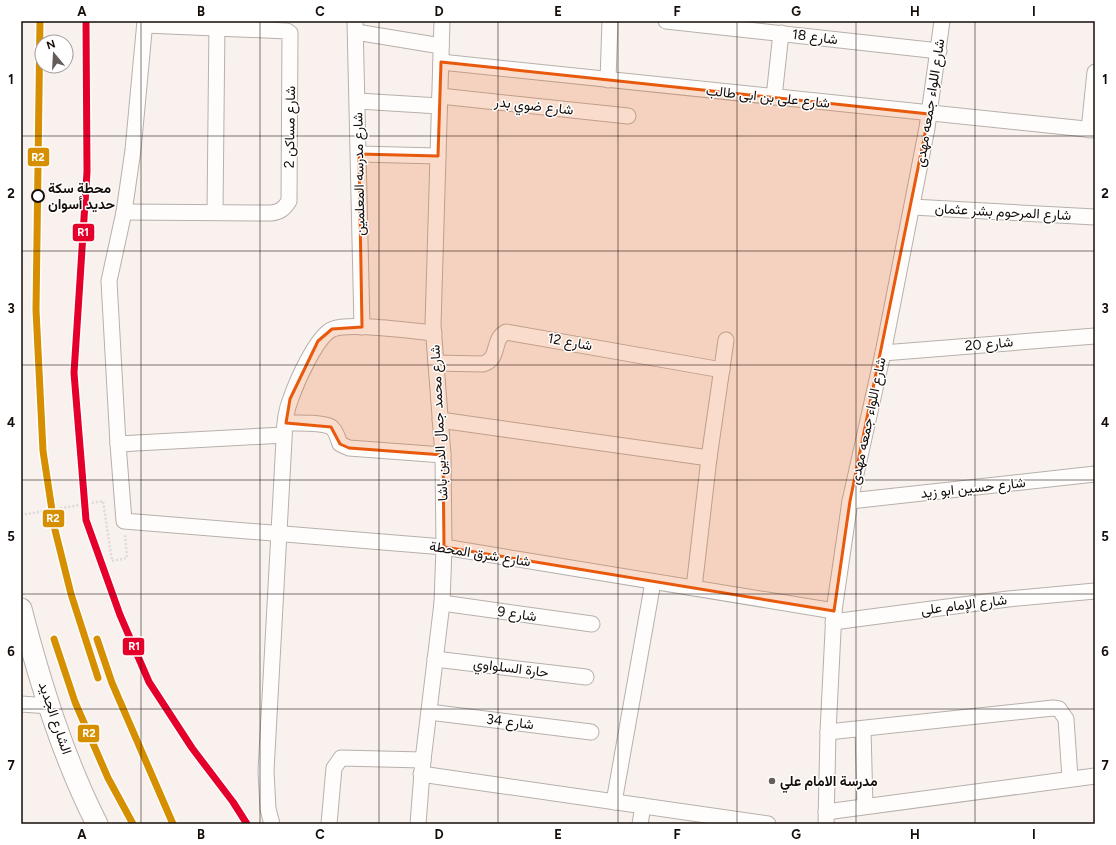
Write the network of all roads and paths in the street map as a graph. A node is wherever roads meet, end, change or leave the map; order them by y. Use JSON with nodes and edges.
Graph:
{"nodes":[{"id":1,"x":442,"y":21,"type":"edge"},
{"id":2,"x":610,"y":21,"type":"edge"},
{"id":3,"x":666,"y":21,"type":"edge"},
{"id":4,"x":942,"y":21,"type":"edge"},
{"id":5,"x":145,"y":23,"type":"edge"},
{"id":6,"x":217,"y":24,"type":"edge"},
{"id":7,"x":269,"y":26,"type":"edge"},
{"id":8,"x":356,"y":27,"type":"edge"},
{"id":9,"x":782,"y":33,"type":"junction"},
{"id":10,"x":441,"y":46,"type":"junction"},
{"id":11,"x":939,"y":51,"type":"junction"},
{"id":12,"x":441,"y":62,"type":"junction"},
{"id":13,"x":1095,"y":72,"type":"edge"},
{"id":14,"x":608,"y":80,"type":"junction"},
{"id":15,"x":774,"y":97,"type":"junction"},
{"id":16,"x":358,"y":101,"type":"junction"},
{"id":17,"x":439,"y":101,"type":"junction"},
{"id":18,"x":929,"y":114,"type":"junction"},
{"id":19,"x":628,"y":116,"type":"dead end"},
{"id":20,"x":1092,"y":130,"type":"edge"},
{"id":21,"x":359,"y":154,"type":"junction"},
{"id":22,"x":438,"y":156,"type":"junction"},
{"id":23,"x":912,"y":207,"type":"junction"},
{"id":24,"x":124,"y":212,"type":"junction"},
{"id":25,"x":216,"y":212,"type":"junction"},
{"id":26,"x":1095,"y":217,"type":"edge"},
{"id":27,"x":362,"y":327,"type":"junction"},
{"id":28,"x":434,"y":333,"type":"junction"},
{"id":29,"x":1095,"y":336,"type":"edge"},
{"id":30,"x":726,"y":340,"type":"dead end"},
{"id":31,"x":882,"y":353,"type":"junction"},
{"id":32,"x":436,"y":363,"type":"junction"},
{"id":33,"x":722,"y":370,"type":"junction"},
{"id":34,"x":440,"y":420,"type":"junction"},
{"id":35,"x":285,"y":429,"type":"junction"},
{"id":36,"x":118,"y":444,"type":"junction"},
{"id":37,"x":443,"y":455,"type":"junction"},
{"id":38,"x":709,"y":458,"type":"junction"},
{"id":39,"x":1095,"y":474,"type":"edge"},
{"id":40,"x":850,"y":501,"type":"junction"},
{"id":41,"x":21,"y":515,"type":"edge"},
{"id":42,"x":124,"y":521,"type":"junction"},
{"id":43,"x":279,"y":533,"type":"junction"},
{"id":44,"x":444,"y":547,"type":"junction"},
{"id":45,"x":653,"y":582,"type":"junction"},
{"id":46,"x":694,"y":588,"type":"junction"},
{"id":47,"x":1095,"y":591,"type":"edge"},
{"id":48,"x":442,"y":603,"type":"junction"},
{"id":49,"x":21,"y":609,"type":"edge"},
{"id":50,"x":834,"y":616,"type":"junction"},
{"id":51,"x":592,"y":624,"type":"dead end"},
{"id":52,"x":435,"y":659,"type":"junction"},
{"id":53,"x":586,"y":677,"type":"dead end"},
{"id":54,"x":21,"y":704,"type":"edge"},
{"id":55,"x":50,"y":706,"type":"junction"},
{"id":56,"x":429,"y":712,"type":"junction"},
{"id":57,"x":863,"y":728,"type":"junction"},
{"id":58,"x":591,"y":732,"type":"dead end"},
{"id":59,"x":828,"y":732,"type":"junction"},
{"id":60,"x":422,"y":767,"type":"junction"},
{"id":61,"x":1095,"y":776,"type":"edge"},
{"id":62,"x":1070,"y":778,"type":"junction"},
{"id":63,"x":614,"y":802,"type":"junction"},
{"id":64,"x":643,"y":806,"type":"junction"},
{"id":65,"x":865,"y":806,"type":"junction"},
{"id":66,"x":826,"y":818,"type":"edge"},
{"id":67,"x":97,"y":824,"type":"edge"},
{"id":68,"x":272,"y":824,"type":"edge"},
{"id":69,"x":329,"y":824,"type":"edge"},
{"id":70,"x":418,"y":824,"type":"edge"},
{"id":71,"x":640,"y":824,"type":"edge"},
{"id":72,"x":768,"y":824,"type":"edge"}],
"edges":[{"from":1,"to":10,"type":"street","name":"شارع محمد جمال الدين باشا"},
{"from":2,"to":14,"type":"street"},
{"from":3,"to":9,"type":"street","name":"شارع 18"},
{"from":4,"to":11,"type":"street","name":"شارع اللواء جمعه مهدى"},
{"from":5,"to":6,"type":"street"},
{"from":5,"to":24,"type":"street"},
{"from":6,"to":7,"type":"street"},
{"from":6,"to":25,"type":"street"},
{"from":7,"to":25,"type":"street","name":"شارع مساكن 2"},
{"from":8,"to":10,"type":"street"},
{"from":8,"to":16,"type":"street","name":"شارع مدرسه المعلمين"},
{"from":9,"to":11,"type":"street","name":"شارع 18"},
{"from":9,"to":15,"type":"street"},
{"from":10,"to":12,"type":"street","name":"شارع محمد جمال الدين باشا"},
{"from":11,"to":18,"type":"street","name":"شارع اللواء جمعه مهدى"},
{"from":12,"to":14,"type":"street","name":"شارع على بن ابى طالب"},
{"from":12,"to":17,"type":"street","name":"شارع محمد جمال الدين باشا"},
{"from":13,"to":20,"type":"street"},
{"from":14,"to":15,"type":"street","name":"شارع على بن ابى طالب"},
{"from":15,"to":18,"type":"street","name":"شارع على بن ابى طالب"},
{"from":16,"to":17,"type":"street","name":"شارع ضوي بدر"},
{"from":16,"to":21,"type":"street","name":"شارع مدرسه المعلمين"},
{"from":17,"to":19,"type":"street","name":"شارع ضوي بدر"},
{"from":17,"to":22,"type":"street","name":"شارع محمد جمال الدين باشا"},
{"from":18,"to":20,"type":"street","name":"شارع على بن ابى طالب"},
{"from":18,"to":23,"type":"street","name":"شارع اللواء جمعه مهدى"},
{"from":21,"to":22,"type":"street"},
{"from":21,"to":27,"type":"street","name":"شارع مدرسه المعلمين"},
{"from":22,"to":28,"type":"street","name":"شارع محمد جمال الدين باشا"},
{"from":23,"to":26,"type":"street","name":"شارع المرحوم بشر عثمان"},
{"from":23,"to":31,"type":"street","name":"شارع اللواء جمعه مهدى"},
{"from":24,"to":25,"type":"street"},
{"from":24,"to":36,"type":"street"},
{"from":27,"to":28,"type":"street"},
{"from":27,"to":35,"type":"street"},
{"from":28,"to":32,"type":"street","name":"شارع محمد جمال الدين باشا"},
{"from":29,"to":31,"type":"street","name":"شارع 20"},
{"from":30,"to":33,"type":"street"},
{"from":31,"to":40,"type":"street","name":"شارع اللواء جمعه مهدى"},
{"from":32,"to":33,"type":"street","name":"شارع 12"},
{"from":32,"to":34,"type":"street","name":"شارع محمد جمال الدين باشا"},
{"from":33,"to":38,"type":"street"},
{"from":34,"to":37,"type":"street","name":"شارع محمد جمال الدين باشا"},
{"from":34,"to":38,"type":"street"},
{"from":35,"to":36,"type":"street"},
{"from":35,"to":37,"type":"street"},
{"from":35,"to":43,"type":"street"},
{"from":36,"to":42,"type":"street"},
{"from":37,"to":44,"type":"street","name":"شارع محمد جمال الدين باشا"},
{"from":38,"to":46,"type":"street"},
{"from":39,"to":40,"type":"street","name":"شارع حسين ابو زيد"},
{"from":40,"to":50,"type":"street","name":"شارع اللواء جمعه مهدى"},
{"from":41,"to":42,"type":"path"},
{"from":42,"to":43,"type":"street","name":"شارع شرق المحطة"},
{"from":43,"to":44,"type":"street","name":"شارع شرق المحطة"},
{"from":43,"to":68,"type":"street"},
{"from":44,"to":45,"type":"street","name":"شارع شرق المحطة"},
{"from":44,"to":48,"type":"street","name":"شارع محمد جمال الدين باشا"},
{"from":45,"to":46,"type":"street","name":"شارع شرق المحطة"},
{"from":45,"to":63,"type":"street"},
{"from":46,"to":50,"type":"street","name":"شارع شرق المحطة"},
{"from":47,"to":50,"type":"street","name":"شارع الإمام على"},
{"from":48,"to":51,"type":"street","name":"شارع 9"},
{"from":48,"to":52,"type":"street","name":"شارع محمد جمال الدين باشا"},
{"from":49,"to":55,"type":"street","name":"الشارع الجديد"},
{"from":50,"to":59,"type":"street","name":"شارع اللواء جمعه مهدى"},
{"from":52,"to":53,"type":"street","name":"حارة السلواوي"},
{"from":52,"to":56,"type":"street","name":"شارع محمد جمال الدين باشا"},
{"from":54,"to":55,"type":"street"},
{"from":55,"to":67,"type":"street","name":"الشارع الجديد"},
{"from":56,"to":58,"type":"street","name":"شارع 34"},
{"from":56,"to":60,"type":"street","name":"شارع محمد جمال الدين باشا"},
{"from":57,"to":59,"type":"street"},
{"from":57,"to":62,"type":"street"},
{"from":57,"to":65,"type":"street"},
{"from":59,"to":66,"type":"street","name":"شارع اللواء جمعه مهدى"},
{"from":60,"to":63,"type":"street"},
{"from":60,"to":69,"type":"street"},
{"from":60,"to":70,"type":"street","name":"شارع محمد جمال الدين باشا"},
{"from":61,"to":62,"type":"street"},
{"from":62,"to":65,"type":"street"},
{"from":63,"to":64,"type":"street"},
{"from":64,"to":71,"type":"street"},
{"from":64,"to":72,"type":"street"},
{"from":65,"to":66,"type":"street"}]}
